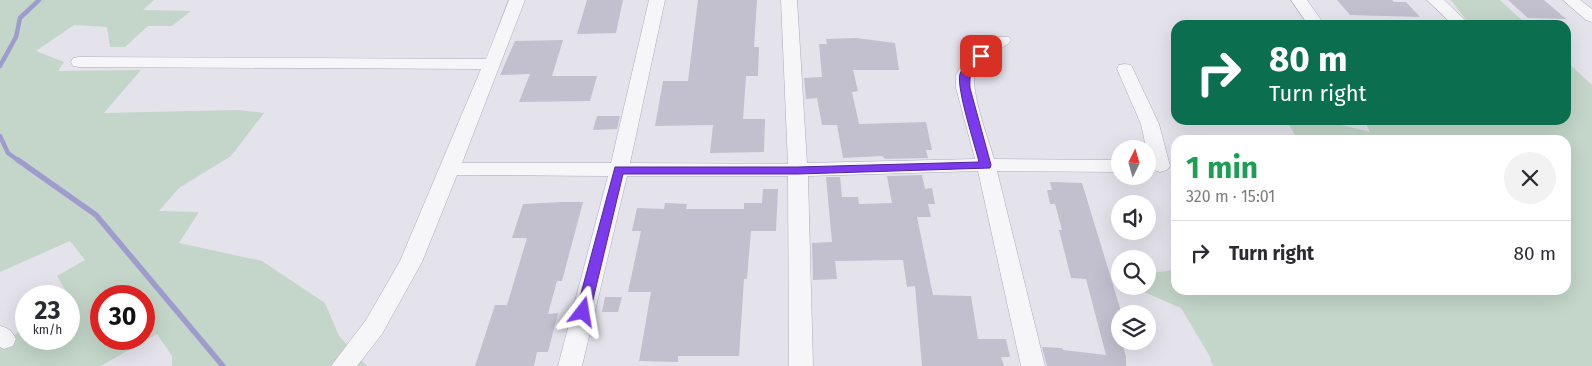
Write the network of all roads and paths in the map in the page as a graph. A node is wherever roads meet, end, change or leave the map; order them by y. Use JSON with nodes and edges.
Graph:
{"nodes":[{"id":1,"x":517,"y":0,"type":"edge"},
{"id":2,"x":657,"y":0,"type":"edge"},
{"id":3,"x":789,"y":0,"type":"edge"},
{"id":4,"x":1298,"y":0,"type":"edge"},
{"id":5,"x":1435,"y":0,"type":"edge"},
{"id":6,"x":1571,"y":0,"type":"edge"},
{"id":7,"x":1592,"y":17,"type":"edge"},
{"id":8,"x":1313,"y":20,"type":"dead end"},
{"id":9,"x":1457,"y":20,"type":"edge"},
{"id":10,"x":1003,"y":40,"type":"dead end"},
{"id":11,"x":79,"y":62,"type":"dead end"},
{"id":12,"x":492,"y":64,"type":"junction"},
{"id":13,"x":1125,"y":70,"type":"dead end"},
{"id":14,"x":986,"y":165,"type":"junction"},
{"id":15,"x":1111,"y":166,"type":"edge"},
{"id":16,"x":1161,"y":166,"type":"edge"},
{"id":17,"x":450,"y":169,"type":"junction"},
{"id":18,"x":619,"y":170,"type":"junction"},
{"id":19,"x":798,"y":170,"type":"junction"},
{"id":20,"x":342,"y":366,"type":"edge"},
{"id":21,"x":570,"y":366,"type":"edge"},
{"id":22,"x":801,"y":366,"type":"edge"},
{"id":23,"x":1033,"y":366,"type":"edge"}],
"edges":[{"from":1,"to":12,"type":"street"},
{"from":2,"to":18,"type":"street"},
{"from":3,"to":19,"type":"street"},
{"from":4,"to":8,"type":"street"},
{"from":5,"to":9,"type":"street"},
{"from":6,"to":7,"type":"street"},
{"from":10,"to":14,"type":"street"},
{"from":11,"to":12,"type":"street"},
{"from":12,"to":17,"type":"street"},
{"from":13,"to":16,"type":"street"},
{"from":14,"to":15,"type":"street"},
{"from":14,"to":19,"type":"street"},
{"from":14,"to":23,"type":"street"},
{"from":17,"to":18,"type":"street"},
{"from":17,"to":20,"type":"street"},
{"from":18,"to":19,"type":"street"},
{"from":18,"to":21,"type":"street"},
{"from":19,"to":22,"type":"street"}]}
